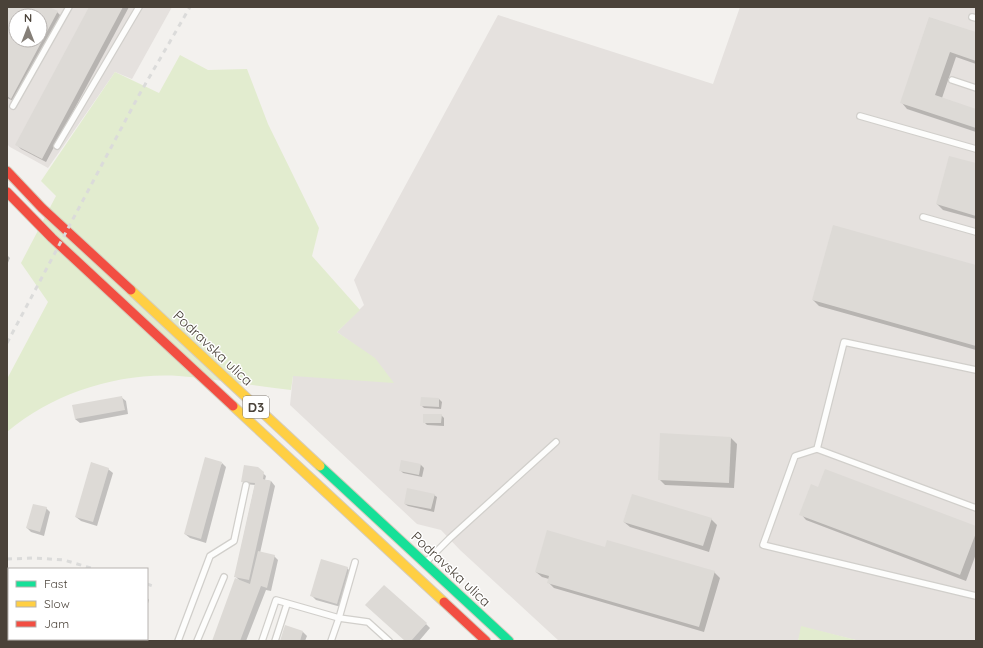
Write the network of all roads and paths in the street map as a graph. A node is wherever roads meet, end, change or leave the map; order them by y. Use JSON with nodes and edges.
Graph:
{"nodes":[{"id":1,"x":69,"y":7,"type":"edge"},
{"id":2,"x":139,"y":7,"type":"edge"},
{"id":3,"x":952,"y":80,"type":"dead end"},
{"id":4,"x":976,"y":88,"type":"edge"},
{"id":5,"x":13,"y":106,"type":"dead end"},
{"id":6,"x":860,"y":116,"type":"dead end"},
{"id":7,"x":58,"y":146,"type":"dead end"},
{"id":8,"x":976,"y":150,"type":"edge"},
{"id":9,"x":7,"y":171,"type":"edge"},
{"id":10,"x":7,"y":192,"type":"edge"},
{"id":11,"x":923,"y":217,"type":"dead end"},
{"id":12,"x":976,"y":232,"type":"edge"},
{"id":13,"x":976,"y":370,"type":"edge"},
{"id":14,"x":556,"y":442,"type":"dead end"},
{"id":15,"x":818,"y":449,"type":"junction"},
{"id":16,"x":246,"y":485,"type":"dead end"},
{"id":17,"x":976,"y":507,"type":"edge"},
{"id":18,"x":354,"y":562,"type":"dead end"},
{"id":19,"x":424,"y":563,"type":"junction"},
{"id":20,"x":224,"y":577,"type":"dead end"},
{"id":21,"x":976,"y":596,"type":"edge"},
{"id":22,"x":287,"y":604,"type":"junction"},
{"id":23,"x":339,"y":618,"type":"junction"},
{"id":24,"x":178,"y":641,"type":"edge"},
{"id":25,"x":198,"y":641,"type":"edge"},
{"id":26,"x":262,"y":641,"type":"edge"},
{"id":27,"x":275,"y":641,"type":"edge"},
{"id":28,"x":331,"y":641,"type":"edge"},
{"id":29,"x":389,"y":641,"type":"edge"},
{"id":30,"x":486,"y":641,"type":"edge"},
{"id":31,"x":509,"y":641,"type":"edge"}],
"edges":[{"from":1,"to":5,"type":"lane"},
{"from":2,"to":7,"type":"lane"},
{"from":3,"to":4,"type":"lane"},
{"from":6,"to":8,"type":"lane"},
{"from":9,"to":19,"type":"main road","name":"Podravska ulica","number":"D3"},
{"from":10,"to":30,"type":"main road","name":"Podravska ulica","number":"D3"},
{"from":11,"to":12,"type":"lane"},
{"from":13,"to":15,"type":"lane"},
{"from":14,"to":19,"type":"lane"},
{"from":15,"to":17,"type":"lane"},
{"from":15,"to":21,"type":"lane"},
{"from":16,"to":24,"type":"lane"},
{"from":18,"to":23,"type":"lane"},
{"from":19,"to":31,"type":"main road","name":"Podravska ulica","number":"D3"},
{"from":20,"to":25,"type":"lane"},
{"from":22,"to":23,"type":"lane"},
{"from":22,"to":26,"type":"lane"},
{"from":22,"to":27,"type":"lane"},
{"from":23,"to":28,"type":"lane"},
{"from":23,"to":29,"type":"lane"}]}
